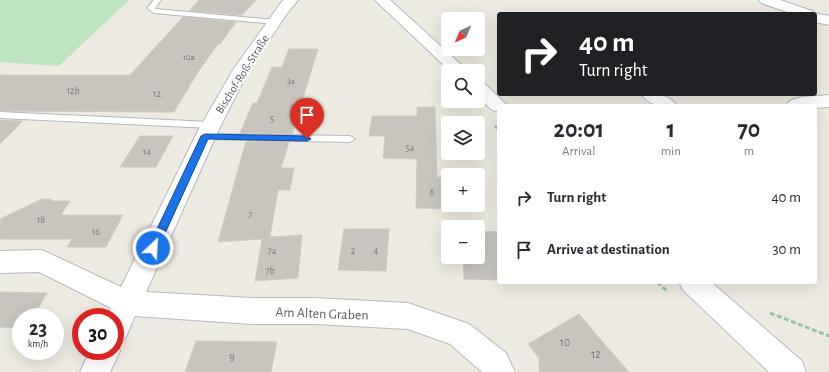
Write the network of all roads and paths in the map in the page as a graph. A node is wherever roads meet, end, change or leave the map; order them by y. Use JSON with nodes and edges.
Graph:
{"nodes":[{"id":1,"x":158,"y":0,"type":"edge"},
{"id":2,"x":291,"y":0,"type":"edge"},
{"id":3,"x":382,"y":0,"type":"edge"},
{"id":4,"x":766,"y":0,"type":"edge"},
{"id":5,"x":800,"y":12,"type":"edge"},
{"id":6,"x":817,"y":18,"type":"edge"},
{"id":7,"x":829,"y":21,"type":"edge"},
{"id":8,"x":275,"y":22,"type":"junction"},
{"id":9,"x":452,"y":64,"type":"edge"},
{"id":10,"x":485,"y":93,"type":"edge"},
{"id":11,"x":653,"y":96,"type":"edge"},
{"id":12,"x":829,"y":100,"type":"edge"},
{"id":13,"x":497,"y":104,"type":"edge"},
{"id":14,"x":665,"y":104,"type":"edge"},
{"id":15,"x":798,"y":104,"type":"edge"},
{"id":16,"x":0,"y":115,"type":"edge"},
{"id":17,"x":208,"y":131,"type":"junction"},
{"id":18,"x":350,"y":140,"type":"dead end"},
{"id":19,"x":0,"y":262,"type":"edge"},
{"id":20,"x":694,"y":284,"type":"edge"},
{"id":21,"x":127,"y":303,"type":"junction"},
{"id":22,"x":124,"y":310,"type":"edge"},
{"id":23,"x":763,"y":310,"type":"dead end"},
{"id":24,"x":829,"y":336,"type":"edge"},
{"id":25,"x":101,"y":360,"type":"edge"},
{"id":26,"x":95,"y":372,"type":"edge"},
{"id":27,"x":500,"y":372,"type":"edge"},
{"id":28,"x":791,"y":372,"type":"edge"}],
"edges":[{"from":1,"to":8,"type":"lane"},
{"from":2,"to":8,"type":"street","name":"Bischof-Roß-Straße"},
{"from":3,"to":9,"type":"street"},
{"from":4,"to":5,"type":"street"},
{"from":6,"to":7,"type":"street"},
{"from":8,"to":17,"type":"street","name":"Bischof-Roß-Straße"},
{"from":10,"to":13,"type":"street"},
{"from":11,"to":14,"type":"street"},
{"from":12,"to":15,"type":"street"},
{"from":16,"to":17,"type":"lane"},
{"from":17,"to":18,"type":"lane"},
{"from":17,"to":21,"type":"street","name":"Bischof-Roß-Straße"},
{"from":19,"to":21,"type":"street"},
{"from":20,"to":28,"type":"street"},
{"from":21,"to":22,"type":"street","name":"Bischof-Roß-Straße"},
{"from":21,"to":27,"type":"street","name":"Am Alten Graben"},
{"from":23,"to":24,"type":"path"},
{"from":25,"to":26,"type":"street"}]}
